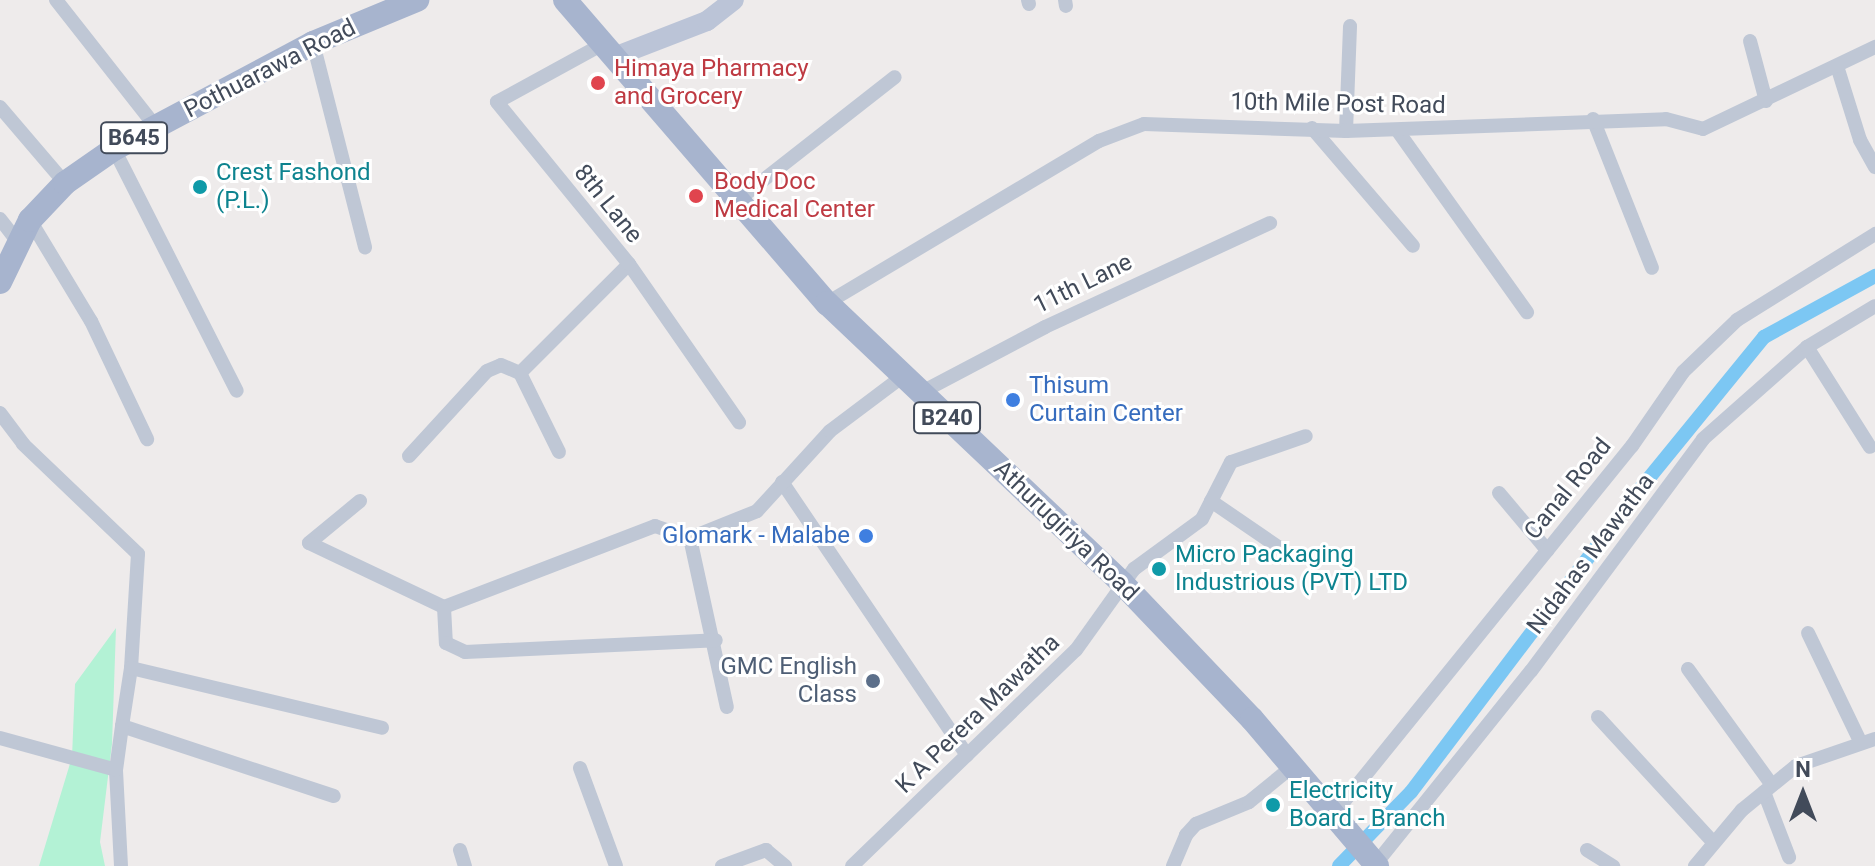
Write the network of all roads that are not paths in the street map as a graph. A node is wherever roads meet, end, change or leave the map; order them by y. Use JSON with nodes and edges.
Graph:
{"nodes":[{"id":1,"x":56,"y":0,"type":"edge"},
{"id":2,"x":417,"y":0,"type":"edge"},
{"id":3,"x":565,"y":0,"type":"edge"},
{"id":4,"x":734,"y":0,"type":"edge"},
{"id":5,"x":1350,"y":26,"type":"dead end"},
{"id":6,"x":1750,"y":41,"type":"dead end"},
{"id":7,"x":313,"y":43,"type":"junction"},
{"id":8,"x":1875,"y":47,"type":"edge"},
{"id":9,"x":608,"y":51,"type":"junction"},
{"id":10,"x":1837,"y":66,"type":"junction"},
{"id":11,"x":895,"y":77,"type":"dead end"},
{"id":12,"x":1766,"y":101,"type":"junction"},
{"id":13,"x":0,"y":107,"type":"edge"},
{"id":14,"x":1593,"y":119,"type":"junction"},
{"id":15,"x":156,"y":127,"type":"junction"},
{"id":16,"x":1312,"y":128,"type":"junction"},
{"id":17,"x":1397,"y":130,"type":"junction"},
{"id":18,"x":1346,"y":131,"type":"junction"},
{"id":19,"x":114,"y":149,"type":"junction"},
{"id":20,"x":1875,"y":167,"type":"edge"},
{"id":21,"x":65,"y":183,"type":"junction"},
{"id":22,"x":738,"y":200,"type":"junction"},
{"id":23,"x":0,"y":219,"type":"edge"},
{"id":24,"x":1270,"y":223,"type":"dead end"},
{"id":25,"x":24,"y":231,"type":"junction"},
{"id":26,"x":1875,"y":234,"type":"edge"},
{"id":27,"x":1413,"y":246,"type":"dead end"},
{"id":28,"x":365,"y":247,"type":"dead end"},
{"id":29,"x":629,"y":264,"type":"junction"},
{"id":30,"x":1652,"y":268,"type":"dead end"},
{"id":31,"x":0,"y":282,"type":"edge"},
{"id":32,"x":827,"y":303,"type":"junction"},
{"id":33,"x":1875,"y":306,"type":"edge"},
{"id":34,"x":1527,"y":312,"type":"dead end"},
{"id":35,"x":1807,"y":347,"type":"junction"},
{"id":36,"x":520,"y":373,"type":"junction"},
{"id":37,"x":911,"y":385,"type":"junction"},
{"id":38,"x":237,"y":391,"type":"dead end"},
{"id":39,"x":0,"y":413,"type":"edge"},
{"id":40,"x":739,"y":422,"type":"dead end"},
{"id":41,"x":1306,"y":436,"type":"dead end"},
{"id":42,"x":147,"y":439,"type":"dead end"},
{"id":43,"x":1870,"y":447,"type":"dead end"},
{"id":44,"x":559,"y":452,"type":"dead end"},
{"id":45,"x":409,"y":456,"type":"dead end"},
{"id":46,"x":782,"y":482,"type":"junction"},
{"id":47,"x":1499,"y":493,"type":"dead end"},
{"id":48,"x":360,"y":501,"type":"dead end"},
{"id":49,"x":1211,"y":501,"type":"junction"},
{"id":50,"x":690,"y":538,"type":"junction"},
{"id":51,"x":1281,"y":549,"type":"dead end"},
{"id":52,"x":1547,"y":550,"type":"junction"},
{"id":53,"x":1122,"y":583,"type":"junction"},
{"id":54,"x":444,"y":607,"type":"junction"},
{"id":55,"x":1808,"y":633,"type":"dead end"},
{"id":56,"x":716,"y":640,"type":"junction"},
{"id":57,"x":131,"y":668,"type":"junction"},
{"id":58,"x":1688,"y":669,"type":"dead end"},
{"id":59,"x":727,"y":707,"type":"dead end"},
{"id":60,"x":1598,"y":717,"type":"dead end"},
{"id":61,"x":122,"y":726,"type":"junction"},
{"id":62,"x":382,"y":728,"type":"dead end"},
{"id":63,"x":0,"y":738,"type":"edge"},
{"id":64,"x":1868,"y":741,"type":"edge"},
{"id":65,"x":967,"y":755,"type":"junction"},
{"id":66,"x":1293,"y":766,"type":"junction"},
{"id":67,"x":580,"y":768,"type":"dead end"},
{"id":68,"x":116,"y":770,"type":"junction"},
{"id":69,"x":1768,"y":789,"type":"junction"},
{"id":70,"x":334,"y":796,"type":"dead end"},
{"id":71,"x":1337,"y":820,"type":"junction"},
{"id":72,"x":1714,"y":843,"type":"junction"},
{"id":73,"x":460,"y":850,"type":"dead end"},
{"id":74,"x":1587,"y":850,"type":"dead end"},
{"id":75,"x":1789,"y":857,"type":"dead end"},
{"id":76,"x":1373,"y":863,"type":"edge"},
{"id":77,"x":121,"y":866,"type":"edge"},
{"id":78,"x":465,"y":866,"type":"edge"},
{"id":79,"x":616,"y":866,"type":"edge"},
{"id":80,"x":722,"y":866,"type":"edge"},
{"id":81,"x":785,"y":866,"type":"edge"},
{"id":82,"x":852,"y":866,"type":"edge"},
{"id":83,"x":1173,"y":866,"type":"edge"},
{"id":84,"x":1613,"y":866,"type":"edge"},
{"id":85,"x":1695,"y":866,"type":"edge"}],
"edges":[{"from":1,"to":15,"type":"street"},
{"from":2,"to":7,"type":"main road","name":"Pothuarawa Road","number":"B645"},
{"from":3,"to":9,"type":"main road","name":"Athurugiriya Road","number":"B240"},
{"from":4,"to":9,"type":"street"},
{"from":5,"to":18,"type":"street"},
{"from":6,"to":12,"type":"street"},
{"from":7,"to":15,"type":"main road","name":"Pothuarawa Road","number":"B645"},
{"from":7,"to":28,"type":"street"},
{"from":8,"to":10,"type":"street","name":"10th Mile Post Road"},
{"from":9,"to":22,"type":"main road","name":"Athurugiriya Road","number":"B240"},
{"from":9,"to":29,"type":"street","name":"8th Lane"},
{"from":10,"to":12,"type":"street","name":"10th Mile Post Road"},
{"from":10,"to":20,"type":"street"},
{"from":11,"to":22,"type":"street"},
{"from":12,"to":14,"type":"street","name":"10th Mile Post Road"},
{"from":13,"to":21,"type":"street"},
{"from":14,"to":17,"type":"street","name":"10th Mile Post Road"},
{"from":14,"to":30,"type":"street"},
{"from":15,"to":19,"type":"main road","name":"Pothuarawa Road","number":"B645"},
{"from":16,"to":18,"type":"street","name":"10th Mile Post Road"},
{"from":16,"to":27,"type":"street"},
{"from":16,"to":32,"type":"street","name":"10th Mile Post Road"},
{"from":17,"to":18,"type":"street","name":"10th Mile Post Road"},
{"from":17,"to":34,"type":"street"},
{"from":19,"to":21,"type":"main road","name":"Pothuarawa Road","number":"B645"},
{"from":19,"to":38,"type":"street"},
{"from":21,"to":25,"type":"main road","name":"Pothuarawa Road","number":"B645"},
{"from":22,"to":32,"type":"main road","name":"Athurugiriya Road","number":"B240"},
{"from":23,"to":25,"type":"street"},
{"from":24,"to":37,"type":"street","name":"11th Lane"},
{"from":25,"to":31,"type":"main road","name":"Pothuarawa Road","number":"B645"},
{"from":25,"to":42,"type":"street"},
{"from":26,"to":52,"type":"street","name":"Canal Road"},
{"from":29,"to":36,"type":"street","name":"8th Lane"},
{"from":29,"to":40,"type":"street"},
{"from":32,"to":37,"type":"main road","name":"Athurugiriya Road","number":"B240"},
{"from":33,"to":35,"type":"street","name":"Nidahas Mawatha"},
{"from":35,"to":43,"type":"street"},
{"from":35,"to":76,"type":"street","name":"Nidahas Mawatha"},
{"from":36,"to":44,"type":"street"},
{"from":36,"to":45,"type":"street"},
{"from":37,"to":46,"type":"street","name":"11th Lane"},
{"from":37,"to":53,"type":"main road","name":"Athurugiriya Road","number":"B240"},
{"from":39,"to":57,"type":"street"},
{"from":41,"to":49,"type":"street","name":"K A Perera Mawatha"},
{"from":46,"to":50,"type":"street","name":"11th Lane"},
{"from":46,"to":65,"type":"street"},
{"from":47,"to":52,"type":"street"},
{"from":48,"to":54,"type":"street"},
{"from":49,"to":51,"type":"street"},
{"from":49,"to":53,"type":"street","name":"K A Perera Mawatha"},
{"from":50,"to":54,"type":"street"},
{"from":50,"to":56,"type":"street"},
{"from":52,"to":71,"type":"street","name":"Canal Road"},
{"from":53,"to":65,"type":"street","name":"K A Perera Mawatha"},
{"from":53,"to":66,"type":"main road","name":"Athurugiriya Road","number":"B240"},
{"from":54,"to":56,"type":"street"},
{"from":55,"to":64,"type":"street"},
{"from":56,"to":59,"type":"street"},
{"from":57,"to":61,"type":"street"},
{"from":57,"to":62,"type":"street"},
{"from":58,"to":69,"type":"street"},
{"from":60,"to":72,"type":"street"},
{"from":61,"to":68,"type":"street"},
{"from":61,"to":70,"type":"street"},
{"from":63,"to":68,"type":"street"},
{"from":64,"to":69,"type":"street"},
{"from":65,"to":82,"type":"street","name":"K A Perera Mawatha"},
{"from":66,"to":71,"type":"main road","name":"Athurugiriya Road","number":"B240"},
{"from":66,"to":83,"type":"street"},
{"from":67,"to":79,"type":"street"},
{"from":68,"to":77,"type":"street"},
{"from":69,"to":72,"type":"street"},
{"from":69,"to":75,"type":"street"},
{"from":71,"to":76,"type":"main road","name":"Athurugiriya Road","number":"B240"},
{"from":72,"to":85,"type":"street"},
{"from":73,"to":78,"type":"street"},
{"from":74,"to":84,"type":"street"},
{"from":80,"to":81,"type":"street"}]}
